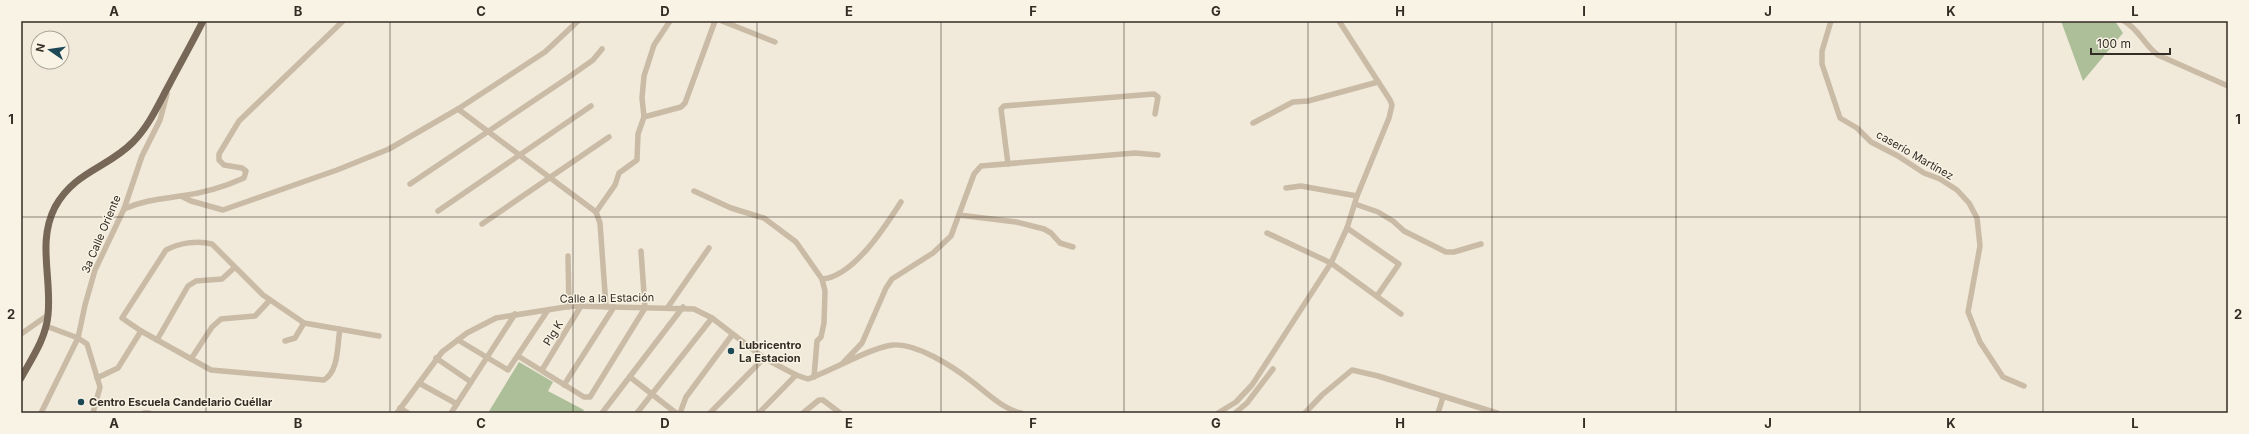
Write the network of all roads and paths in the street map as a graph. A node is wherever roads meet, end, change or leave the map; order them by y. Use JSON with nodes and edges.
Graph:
{"nodes":[{"id":1,"x":203,"y":21,"type":"edge"},
{"id":2,"x":343,"y":21,"type":"edge"},
{"id":3,"x":578,"y":21,"type":"edge"},
{"id":4,"x":670,"y":21,"type":"edge"},
{"id":5,"x":715,"y":21,"type":"edge"},
{"id":6,"x":722,"y":21,"type":"edge"},
{"id":7,"x":1339,"y":21,"type":"edge"},
{"id":8,"x":1832,"y":21,"type":"edge"},
{"id":9,"x":2124,"y":21,"type":"edge"},
{"id":10,"x":775,"y":42,"type":"dead end"},
{"id":11,"x":602,"y":49,"type":"dead end"},
{"id":12,"x":1378,"y":82,"type":"junction"},
{"id":13,"x":169,"y":84,"type":"junction"},
{"id":14,"x":2228,"y":86,"type":"edge"},
{"id":15,"x":591,"y":106,"type":"dead end"},
{"id":16,"x":458,"y":109,"type":"junction"},
{"id":17,"x":1155,"y":114,"type":"dead end"},
{"id":18,"x":644,"y":117,"type":"junction"},
{"id":19,"x":1253,"y":123,"type":"dead end"},
{"id":20,"x":489,"y":132,"type":"junction"},
{"id":21,"x":609,"y":137,"type":"dead end"},
{"id":22,"x":521,"y":154,"type":"junction"},
{"id":23,"x":1158,"y":155,"type":"dead end"},
{"id":24,"x":1008,"y":164,"type":"junction"},
{"id":25,"x":550,"y":177,"type":"junction"},
{"id":26,"x":410,"y":184,"type":"dead end"},
{"id":27,"x":1286,"y":188,"type":"dead end"},
{"id":28,"x":694,"y":191,"type":"dead end"},
{"id":29,"x":181,"y":196,"type":"junction"},
{"id":30,"x":1357,"y":196,"type":"junction"},
{"id":31,"x":901,"y":202,"type":"dead end"},
{"id":32,"x":1355,"y":204,"type":"junction"},
{"id":33,"x":124,"y":209,"type":"junction"},
{"id":34,"x":438,"y":211,"type":"dead end"},
{"id":35,"x":596,"y":212,"type":"junction"},
{"id":36,"x":959,"y":215,"type":"junction"},
{"id":37,"x":482,"y":224,"type":"dead end"},
{"id":38,"x":1347,"y":228,"type":"junction"},
{"id":39,"x":1268,"y":233,"type":"dead end"},
{"id":40,"x":1481,"y":244,"type":"dead end"},
{"id":41,"x":1073,"y":247,"type":"dead end"},
{"id":42,"x":708,"y":248,"type":"dead end"},
{"id":43,"x":641,"y":251,"type":"dead end"},
{"id":44,"x":568,"y":256,"type":"dead end"},
{"id":45,"x":1331,"y":263,"type":"junction"},
{"id":46,"x":234,"y":268,"type":"junction"},
{"id":47,"x":822,"y":280,"type":"junction"},
{"id":48,"x":1377,"y":296,"type":"junction"},
{"id":49,"x":270,"y":300,"type":"junction"},
{"id":50,"x":581,"y":306,"type":"junction"},
{"id":51,"x":569,"y":307,"type":"junction"},
{"id":52,"x":606,"y":307,"type":"junction"},
{"id":53,"x":614,"y":307,"type":"junction"},
{"id":54,"x":668,"y":307,"type":"junction"},
{"id":55,"x":645,"y":308,"type":"junction"},
{"id":56,"x":684,"y":308,"type":"junction"},
{"id":57,"x":548,"y":310,"type":"junction"},
{"id":58,"x":515,"y":314,"type":"junction"},
{"id":59,"x":1401,"y":314,"type":"dead end"},
{"id":60,"x":48,"y":315,"type":"junction"},
{"id":61,"x":712,"y":318,"type":"junction"},
{"id":62,"x":304,"y":324,"type":"junction"},
{"id":63,"x":46,"y":326,"type":"junction"},
{"id":64,"x":340,"y":330,"type":"junction"},
{"id":65,"x":141,"y":331,"type":"junction"},
{"id":66,"x":21,"y":334,"type":"edge"},
{"id":67,"x":732,"y":335,"type":"junction"},
{"id":68,"x":379,"y":336,"type":"dead end"},
{"id":69,"x":78,"y":338,"type":"junction"},
{"id":70,"x":157,"y":340,"type":"junction"},
{"id":71,"x":458,"y":340,"type":"junction"},
{"id":72,"x":285,"y":341,"type":"dead end"},
{"id":73,"x":518,"y":356,"type":"junction"},
{"id":74,"x":436,"y":358,"type":"junction"},
{"id":75,"x":487,"y":358,"type":"junction"},
{"id":76,"x":764,"y":358,"type":"junction"},
{"id":77,"x":191,"y":359,"type":"junction"},
{"id":78,"x":842,"y":365,"type":"junction"},
{"id":79,"x":1273,"y":369,"type":"dead end"},
{"id":80,"x":542,"y":370,"type":"junction"},
{"id":81,"x":796,"y":375,"type":"junction"},
{"id":82,"x":630,"y":377,"type":"junction"},
{"id":83,"x":814,"y":377,"type":"junction"},
{"id":84,"x":21,"y":378,"type":"edge"},
{"id":85,"x":97,"y":378,"type":"junction"},
{"id":86,"x":471,"y":382,"type":"junction"},
{"id":87,"x":418,"y":383,"type":"junction"},
{"id":88,"x":564,"y":385,"type":"junction"},
{"id":89,"x":2024,"y":386,"type":"dead end"},
{"id":90,"x":652,"y":394,"type":"junction"},
{"id":91,"x":1443,"y":397,"type":"junction"},
{"id":92,"x":457,"y":404,"type":"junction"},
{"id":93,"x":398,"y":411,"type":"edge"},
{"id":94,"x":1223,"y":411,"type":"edge"},
{"id":95,"x":40,"y":413,"type":"edge"},
{"id":96,"x":93,"y":413,"type":"edge"},
{"id":97,"x":144,"y":413,"type":"edge"},
{"id":98,"x":149,"y":413,"type":"edge"},
{"id":99,"x":408,"y":413,"type":"edge"},
{"id":100,"x":451,"y":413,"type":"edge"},
{"id":101,"x":602,"y":413,"type":"edge"},
{"id":102,"x":637,"y":413,"type":"edge"},
{"id":103,"x":676,"y":413,"type":"edge"},
{"id":104,"x":680,"y":413,"type":"edge"},
{"id":105,"x":710,"y":413,"type":"edge"},
{"id":106,"x":758,"y":413,"type":"edge"},
{"id":107,"x":803,"y":413,"type":"edge"},
{"id":108,"x":840,"y":413,"type":"edge"},
{"id":109,"x":1021,"y":413,"type":"edge"},
{"id":110,"x":1236,"y":413,"type":"edge"},
{"id":111,"x":1305,"y":413,"type":"edge"},
{"id":112,"x":1438,"y":413,"type":"edge"},
{"id":113,"x":1497,"y":413,"type":"edge"}],
"edges":[{"from":1,"to":13,"type":"main road"},
{"from":2,"to":29,"type":"street"},
{"from":3,"to":16,"type":"street"},
{"from":4,"to":18,"type":"street"},
{"from":5,"to":18,"type":"street"},
{"from":6,"to":10,"type":"street"},
{"from":7,"to":12,"type":"street"},
{"from":8,"to":89,"type":"street","name":"caserío Martínez"},
{"from":9,"to":14,"type":"street"},
{"from":11,"to":20,"type":"street"},
{"from":12,"to":19,"type":"street"},
{"from":12,"to":30,"type":"street"},
{"from":13,"to":33,"type":"street","name":"3a Calle Oriente"},
{"from":13,"to":60,"type":"main road"},
{"from":15,"to":22,"type":"street"},
{"from":16,"to":20,"type":"street"},
{"from":16,"to":29,"type":"street"},
{"from":17,"to":24,"type":"street"},
{"from":18,"to":35,"type":"street"},
{"from":20,"to":22,"type":"street"},
{"from":20,"to":26,"type":"street"},
{"from":21,"to":25,"type":"street"},
{"from":22,"to":25,"type":"street"},
{"from":22,"to":34,"type":"street"},
{"from":23,"to":24,"type":"street"},
{"from":24,"to":36,"type":"street"},
{"from":25,"to":35,"type":"street"},
{"from":25,"to":37,"type":"street"},
{"from":27,"to":30,"type":"street"},
{"from":28,"to":47,"type":"street"},
{"from":29,"to":33,"type":"street"},
{"from":30,"to":32,"type":"street"},
{"from":31,"to":47,"type":"street"},
{"from":32,"to":38,"type":"street"},
{"from":32,"to":40,"type":"street"},
{"from":33,"to":69,"type":"street","name":"3a Calle Oriente"},
{"from":35,"to":52,"type":"street"},
{"from":36,"to":41,"type":"street"},
{"from":36,"to":78,"type":"street"},
{"from":38,"to":45,"type":"street"},
{"from":38,"to":48,"type":"street"},
{"from":39,"to":45,"type":"street"},
{"from":42,"to":54,"type":"street"},
{"from":43,"to":55,"type":"street"},
{"from":44,"to":51,"type":"street"},
{"from":45,"to":48,"type":"street"},
{"from":45,"to":94,"type":"street"},
{"from":46,"to":49,"type":"street"},
{"from":46,"to":65,"type":"street"},
{"from":46,"to":70,"type":"street"},
{"from":47,"to":83,"type":"street"},
{"from":48,"to":59,"type":"street"},
{"from":49,"to":62,"type":"street"},
{"from":49,"to":77,"type":"street"},
{"from":50,"to":51,"type":"street","name":"Calle a la Estación"},
{"from":50,"to":52,"type":"street","name":"Calle a la Estación"},
{"from":50,"to":80,"type":"street","name":"Plg K"},
{"from":51,"to":57,"type":"street","name":"Calle a la Estación"},
{"from":52,"to":53,"type":"street","name":"Calle a la Estación"},
{"from":53,"to":55,"type":"street","name":"Calle a la Estación"},
{"from":53,"to":88,"type":"street"},
{"from":54,"to":55,"type":"street","name":"Calle a la Estación"},
{"from":54,"to":56,"type":"street","name":"Calle a la Estación"},
{"from":55,"to":88,"type":"street"},
{"from":56,"to":61,"type":"street","name":"Calle a la Estación"},
{"from":56,"to":82,"type":"street"},
{"from":57,"to":58,"type":"street","name":"Calle a la Estación"},
{"from":57,"to":73,"type":"street"},
{"from":58,"to":71,"type":"street","name":"Calle a la Estación"},
{"from":58,"to":75,"type":"street"},
{"from":60,"to":63,"type":"main road"},
{"from":60,"to":66,"type":"street"},
{"from":61,"to":67,"type":"street","name":"Calle a la Estación"},
{"from":61,"to":90,"type":"street"},
{"from":62,"to":64,"type":"street"},
{"from":62,"to":72,"type":"street"},
{"from":63,"to":69,"type":"street"},
{"from":63,"to":84,"type":"main road"},
{"from":64,"to":68,"type":"street"},
{"from":64,"to":77,"type":"street"},
{"from":65,"to":70,"type":"street"},
{"from":65,"to":85,"type":"street"},
{"from":67,"to":76,"type":"street","name":"Calle a la Estación"},
{"from":67,"to":104,"type":"street"},
{"from":69,"to":85,"type":"street"},
{"from":69,"to":95,"type":"street","name":"3a Calle Oriente"},
{"from":70,"to":77,"type":"street"},
{"from":71,"to":74,"type":"street","name":"Calle a la Estación"},
{"from":71,"to":75,"type":"street"},
{"from":73,"to":75,"type":"street"},
{"from":73,"to":80,"type":"street"},
{"from":74,"to":86,"type":"street"},
{"from":74,"to":87,"type":"street","name":"Calle a la Estación"},
{"from":75,"to":86,"type":"street"},
{"from":76,"to":81,"type":"street","name":"Calle a la Estación"},
{"from":76,"to":105,"type":"street"},
{"from":78,"to":83,"type":"street"},
{"from":78,"to":109,"type":"street"},
{"from":79,"to":110,"type":"street"},
{"from":80,"to":88,"type":"street"},
{"from":81,"to":83,"type":"street","name":"Calle a la Estación"},
{"from":81,"to":106,"type":"street"},
{"from":82,"to":90,"type":"street"},
{"from":82,"to":101,"type":"street"},
{"from":85,"to":96,"type":"street"},
{"from":86,"to":92,"type":"street"},
{"from":87,"to":92,"type":"street"},
{"from":87,"to":93,"type":"street","name":"Calle a la Estación"},
{"from":90,"to":102,"type":"street"},
{"from":90,"to":103,"type":"street"},
{"from":91,"to":111,"type":"street"},
{"from":91,"to":112,"type":"street"},
{"from":91,"to":113,"type":"street"},
{"from":92,"to":100,"type":"street"},
{"from":93,"to":99,"type":"street"},
{"from":94,"to":110,"type":"street"},
{"from":97,"to":98,"type":"street"},
{"from":107,"to":108,"type":"street"}]}
